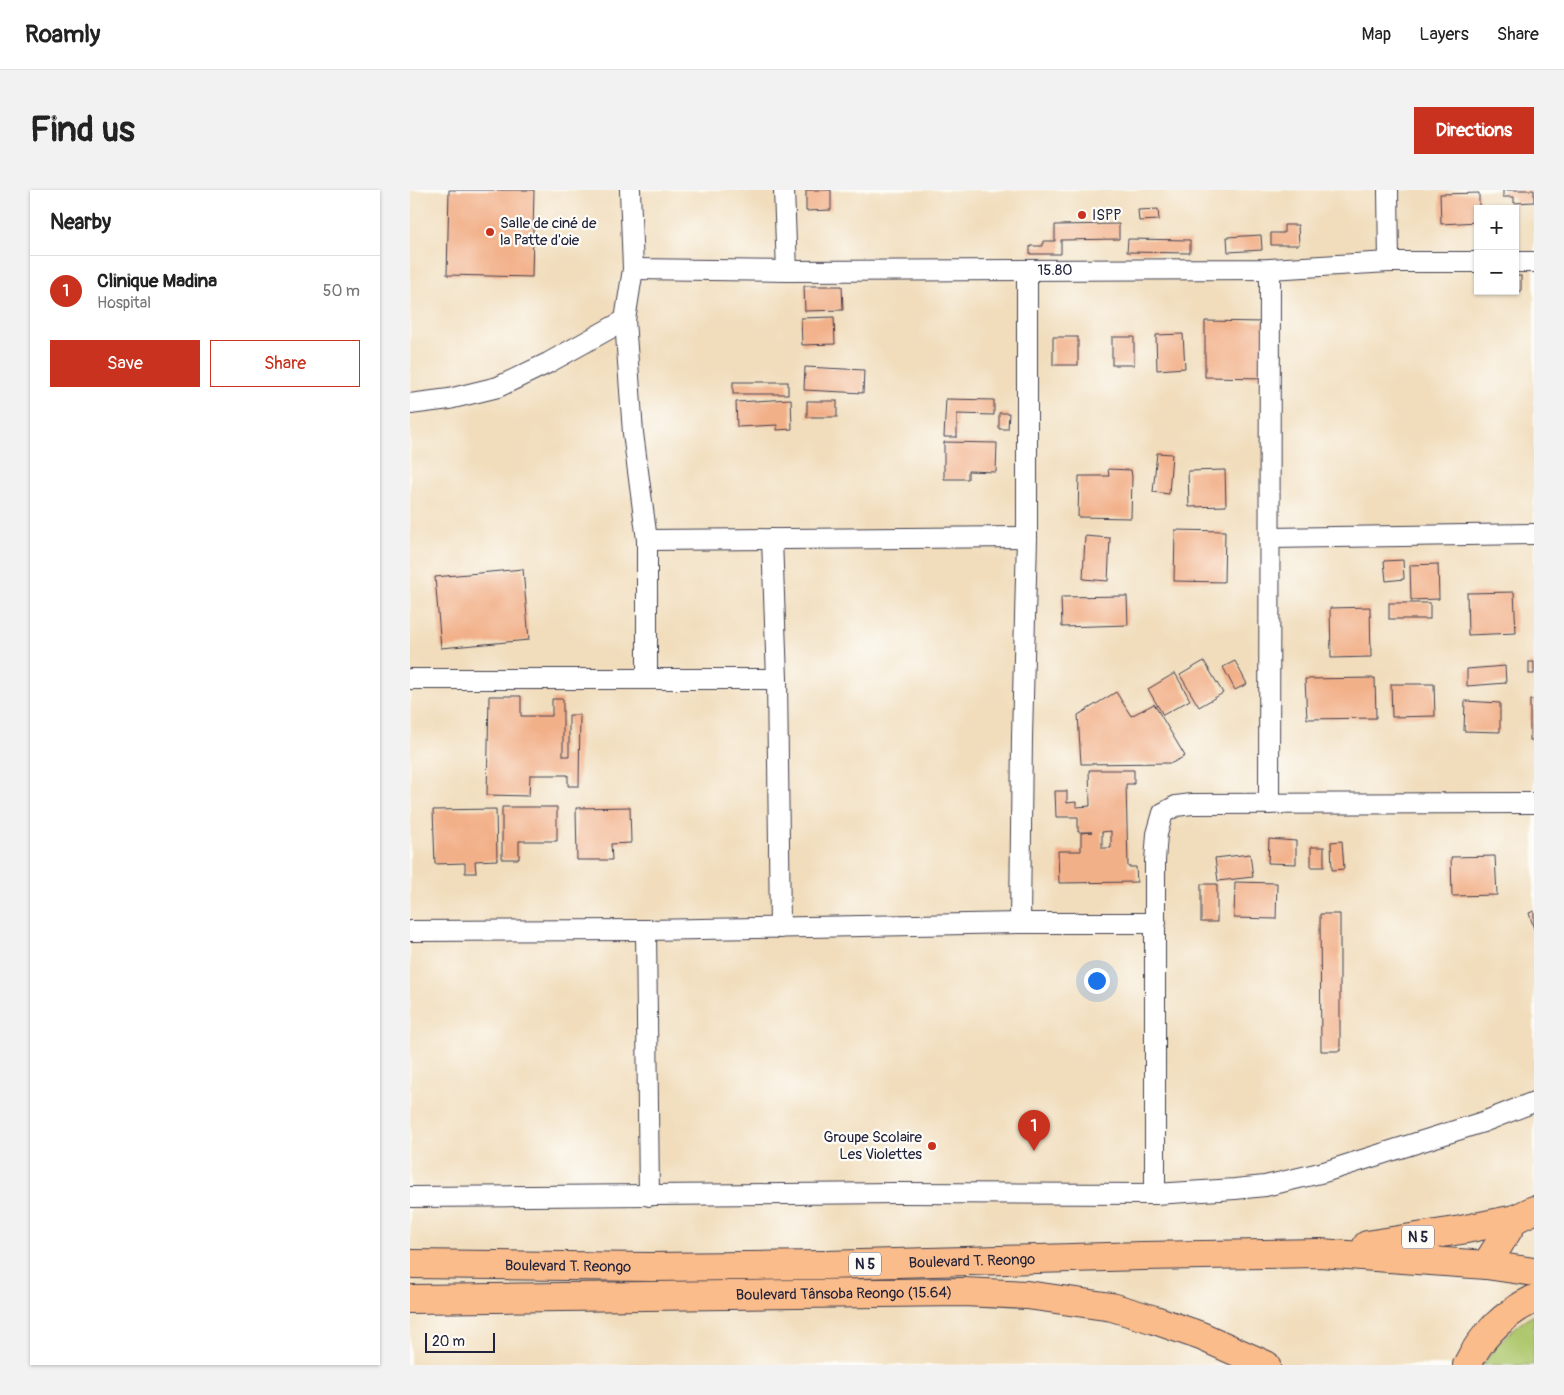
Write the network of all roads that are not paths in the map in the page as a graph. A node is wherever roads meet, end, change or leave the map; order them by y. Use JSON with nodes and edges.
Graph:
{"nodes":[{"id":1,"x":630,"y":190,"type":"edge"},
{"id":2,"x":784,"y":190,"type":"edge"},
{"id":3,"x":1388,"y":190,"type":"edge"},
{"id":4,"x":1389,"y":262,"type":"junction"},
{"id":5,"x":1474,"y":262,"type":"edge"},
{"id":6,"x":1519,"y":262,"type":"edge"},
{"id":7,"x":1534,"y":262,"type":"edge"},
{"id":8,"x":633,"y":269,"type":"junction"},
{"id":9,"x":1270,"y":269,"type":"junction"},
{"id":10,"x":1027,"y":270,"type":"junction"},
{"id":11,"x":787,"y":271,"type":"junction"},
{"id":12,"x":625,"y":320,"type":"junction"},
{"id":13,"x":410,"y":404,"type":"edge"},
{"id":14,"x":1534,"y":534,"type":"edge"},
{"id":15,"x":1027,"y":537,"type":"junction"},
{"id":16,"x":1270,"y":538,"type":"junction"},
{"id":17,"x":772,"y":539,"type":"junction"},
{"id":18,"x":647,"y":540,"type":"junction"},
{"id":19,"x":777,"y":679,"type":"junction"},
{"id":20,"x":410,"y":680,"type":"edge"},
{"id":21,"x":647,"y":680,"type":"junction"},
{"id":22,"x":1534,"y":803,"type":"edge"},
{"id":23,"x":1269,"y":804,"type":"junction"},
{"id":24,"x":1156,"y":922,"type":"junction"},
{"id":25,"x":1020,"y":923,"type":"junction"},
{"id":26,"x":780,"y":928,"type":"junction"},
{"id":27,"x":646,"y":930,"type":"junction"},
{"id":28,"x":410,"y":931,"type":"edge"},
{"id":29,"x":1534,"y":1102,"type":"edge"},
{"id":30,"x":1155,"y":1194,"type":"junction"},
{"id":31,"x":649,"y":1196,"type":"junction"},
{"id":32,"x":410,"y":1197,"type":"edge"},
{"id":33,"x":1525,"y":1215,"type":"edge"},
{"id":34,"x":1320,"y":1253,"type":"junction"},
{"id":35,"x":410,"y":1264,"type":"edge"},
{"id":36,"x":1486,"y":1265,"type":"junction"},
{"id":37,"x":1534,"y":1272,"type":"edge"},
{"id":38,"x":410,"y":1299,"type":"edge"},
{"id":39,"x":1534,"y":1300,"type":"edge"},
{"id":40,"x":1266,"y":1365,"type":"edge"},
{"id":41,"x":1467,"y":1365,"type":"edge"}],
"edges":[{"from":1,"to":8,"type":"street"},
{"from":2,"to":11,"type":"street"},
{"from":3,"to":4,"type":"street"},
{"from":4,"to":5,"type":"street","name":"15.80"},
{"from":4,"to":9,"type":"street","name":"15.80"},
{"from":6,"to":7,"type":"street"},
{"from":8,"to":11,"type":"street","name":"15.80"},
{"from":8,"to":12,"type":"street"},
{"from":9,"to":10,"type":"street","name":"15.80"},
{"from":9,"to":16,"type":"street"},
{"from":10,"to":11,"type":"street","name":"15.80"},
{"from":10,"to":15,"type":"street"},
{"from":12,"to":13,"type":"street"},
{"from":12,"to":18,"type":"street"},
{"from":14,"to":16,"type":"street"},
{"from":15,"to":17,"type":"street"},
{"from":15,"to":25,"type":"street"},
{"from":16,"to":23,"type":"street"},
{"from":17,"to":18,"type":"street"},
{"from":17,"to":19,"type":"street"},
{"from":18,"to":21,"type":"street"},
{"from":19,"to":21,"type":"street"},
{"from":19,"to":26,"type":"street"},
{"from":20,"to":21,"type":"street"},
{"from":22,"to":23,"type":"street"},
{"from":23,"to":24,"type":"street"},
{"from":24,"to":25,"type":"street"},
{"from":24,"to":30,"type":"street"},
{"from":25,"to":26,"type":"street"},
{"from":26,"to":27,"type":"street"},
{"from":27,"to":28,"type":"street"},
{"from":27,"to":31,"type":"street"},
{"from":29,"to":30,"type":"street"},
{"from":30,"to":31,"type":"street"},
{"from":31,"to":32,"type":"street"},
{"from":33,"to":34,"type":"highway","number":"N 5"},
{"from":33,"to":36,"type":"highway","number":"N 5"},
{"from":34,"to":35,"type":"highway","name":"Boulevard T. Reongo","number":"N 5"},
{"from":34,"to":36,"type":"highway","name":"Boulevard T. Reongo","number":"N 5"},
{"from":36,"to":37,"type":"highway","name":"Boulevard T. Reongo","number":"N 5"},
{"from":38,"to":40,"type":"highway","name":"Boulevard Tânsoba Reongo (15.64)","number":"N 5"},
{"from":39,"to":41,"type":"highway"}]}
